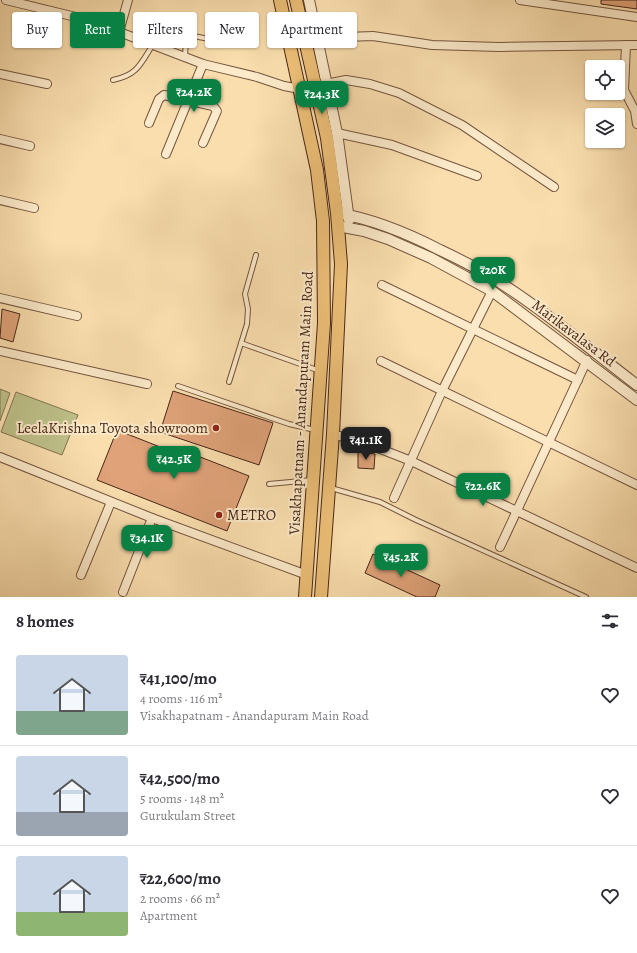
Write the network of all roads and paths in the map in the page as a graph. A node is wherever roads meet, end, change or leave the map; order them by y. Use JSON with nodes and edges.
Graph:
{"nodes":[{"id":1,"x":6,"y":0,"type":"edge"},
{"id":2,"x":128,"y":0,"type":"edge"},
{"id":3,"x":280,"y":0,"type":"edge"},
{"id":4,"x":296,"y":0,"type":"edge"},
{"id":5,"x":309,"y":0,"type":"edge"},
{"id":6,"x":526,"y":0,"type":"edge"},
{"id":7,"x":125,"y":12,"type":"edge"},
{"id":8,"x":312,"y":12,"type":"edge"},
{"id":9,"x":70,"y":15,"type":"edge"},
{"id":10,"x":637,"y":17,"type":"edge"},
{"id":11,"x":357,"y":37,"type":"edge"},
{"id":12,"x":205,"y":38,"type":"edge"},
{"id":13,"x":626,"y":45,"type":"junction"},
{"id":14,"x":637,"y":45,"type":"edge"},
{"id":15,"x":151,"y":48,"type":"edge"},
{"id":16,"x":157,"y":48,"type":"edge"},
{"id":17,"x":318,"y":48,"type":"edge"},
{"id":18,"x":184,"y":58,"type":"junction"},
{"id":19,"x":202,"y":64,"type":"junction"},
{"id":20,"x":0,"y":74,"type":"edge"},
{"id":21,"x":113,"y":80,"type":"dead end"},
{"id":22,"x":47,"y":84,"type":"dead end"},
{"id":23,"x":321,"y":86,"type":"junction"},
{"id":24,"x":300,"y":89,"type":"junction"},
{"id":25,"x":189,"y":100,"type":"junction"},
{"id":26,"x":149,"y":123,"type":"dead end"},
{"id":27,"x":637,"y":124,"type":"edge"},
{"id":28,"x":337,"y":133,"type":"junction"},
{"id":29,"x":0,"y":139,"type":"edge"},
{"id":30,"x":203,"y":143,"type":"dead end"},
{"id":31,"x":30,"y":146,"type":"dead end"},
{"id":32,"x":166,"y":154,"type":"dead end"},
{"id":33,"x":477,"y":176,"type":"dead end"},
{"id":34,"x":554,"y":187,"type":"dead end"},
{"id":35,"x":0,"y":200,"type":"edge"},
{"id":36,"x":34,"y":208,"type":"dead end"},
{"id":37,"x":343,"y":214,"type":"junction"},
{"id":38,"x":344,"y":226,"type":"junction"},
{"id":39,"x":256,"y":254,"type":"dead end"},
{"id":40,"x":382,"y":285,"type":"dead end"},
{"id":41,"x":492,"y":291,"type":"junction"},
{"id":42,"x":0,"y":298,"type":"edge"},
{"id":43,"x":77,"y":316,"type":"dead end"},
{"id":44,"x":473,"y":329,"type":"junction"},
{"id":45,"x":241,"y":343,"type":"junction"},
{"id":46,"x":0,"y":351,"type":"edge"},
{"id":47,"x":587,"y":360,"type":"junction"},
{"id":48,"x":381,"y":361,"type":"dead end"},
{"id":49,"x":322,"y":372,"type":"junction"},
{"id":50,"x":578,"y":380,"type":"junction"},
{"id":51,"x":229,"y":382,"type":"dead end"},
{"id":52,"x":147,"y":384,"type":"dead end"},
{"id":53,"x":637,"y":385,"type":"edge"},
{"id":54,"x":178,"y":386,"type":"dead end"},
{"id":55,"x":442,"y":391,"type":"junction"},
{"id":56,"x":637,"y":400,"type":"edge"},
{"id":57,"x":317,"y":431,"type":"junction"},
{"id":58,"x":333,"y":434,"type":"junction"},
{"id":59,"x":548,"y":443,"type":"junction"},
{"id":60,"x":0,"y":457,"type":"edge"},
{"id":61,"x":411,"y":461,"type":"junction"},
{"id":62,"x":314,"y":480,"type":"junction"},
{"id":63,"x":268,"y":484,"type":"dead end"},
{"id":64,"x":637,"y":485,"type":"edge"},
{"id":65,"x":329,"y":488,"type":"junction"},
{"id":66,"x":394,"y":498,"type":"dead end"},
{"id":67,"x":111,"y":502,"type":"junction"},
{"id":68,"x":516,"y":512,"type":"junction"},
{"id":69,"x":152,"y":518,"type":"junction"},
{"id":70,"x":500,"y":547,"type":"dead end"},
{"id":71,"x":637,"y":568,"type":"edge"},
{"id":72,"x":81,"y":575,"type":"dead end"},
{"id":73,"x":307,"y":575,"type":"junction"},
{"id":74,"x":123,"y":592,"type":"dead end"},
{"id":75,"x":306,"y":597,"type":"edge"},
{"id":76,"x":321,"y":597,"type":"edge"},
{"id":77,"x":586,"y":597,"type":"edge"}],
"edges":[{"from":1,"to":9,"type":"street"},
{"from":2,"to":7,"type":"street"},
{"from":3,"to":24,"type":"main road","name":"Visakhapatnam - Anandapuram Main Road"},
{"from":4,"to":23,"type":"main road","name":"Visakhapatnam - Anandapuram Main Road"},
{"from":5,"to":8,"type":"street"},
{"from":6,"to":10,"type":"street"},
{"from":11,"to":13,"type":"street"},
{"from":12,"to":18,"type":"lane"},
{"from":13,"to":14,"type":"street"},
{"from":13,"to":27,"type":"street"},
{"from":15,"to":21,"type":"lane"},
{"from":16,"to":18,"type":"street"},
{"from":17,"to":23,"type":"street"},
{"from":18,"to":19,"type":"street"},
{"from":19,"to":24,"type":"street"},
{"from":19,"to":25,"type":"street"},
{"from":20,"to":22,"type":"street"},
{"from":23,"to":24,"type":"street"},
{"from":23,"to":28,"type":"street"},
{"from":23,"to":34,"type":"street"},
{"from":23,"to":37,"type":"main road","name":"Visakhapatnam - Anandapuram Main Road"},
{"from":24,"to":49,"type":"main road","name":"Visakhapatnam - Anandapuram Main Road"},
{"from":25,"to":26,"type":"street"},
{"from":25,"to":30,"type":"street"},
{"from":25,"to":32,"type":"street"},
{"from":28,"to":33,"type":"street"},
{"from":28,"to":37,"type":"street"},
{"from":29,"to":31,"type":"street"},
{"from":35,"to":36,"type":"street"},
{"from":37,"to":38,"type":"main road","name":"Visakhapatnam - Anandapuram Main Road"},
{"from":37,"to":53,"type":"street","name":"Marikavalasa Rd"},
{"from":38,"to":41,"type":"street","name":"Marikavalasa Rd"},
{"from":38,"to":58,"type":"main road","name":"Visakhapatnam - Anandapuram Main Road"},
{"from":39,"to":45,"type":"lane"},
{"from":40,"to":44,"type":"street"},
{"from":41,"to":44,"type":"street"},
{"from":41,"to":47,"type":"street","name":"Marikavalasa Rd"},
{"from":42,"to":43,"type":"street"},
{"from":44,"to":50,"type":"street"},
{"from":44,"to":55,"type":"street"},
{"from":45,"to":49,"type":"lane"},
{"from":45,"to":51,"type":"lane"},
{"from":46,"to":52,"type":"street"},
{"from":47,"to":50,"type":"street"},
{"from":47,"to":56,"type":"street","name":"Marikavalasa Rd"},
{"from":48,"to":55,"type":"street"},
{"from":49,"to":57,"type":"main road","name":"Visakhapatnam - Anandapuram Main Road"},
{"from":50,"to":59,"type":"street"},
{"from":54,"to":57,"type":"lane"},
{"from":55,"to":59,"type":"street"},
{"from":55,"to":61,"type":"street"},
{"from":57,"to":62,"type":"main road","name":"Visakhapatnam - Anandapuram Main Road"},
{"from":58,"to":61,"type":"street"},
{"from":58,"to":65,"type":"main road","name":"Visakhapatnam - Anandapuram Main Road"},
{"from":59,"to":64,"type":"street"},
{"from":59,"to":68,"type":"street"},
{"from":60,"to":67,"type":"street"},
{"from":61,"to":66,"type":"street"},
{"from":61,"to":68,"type":"street"},
{"from":62,"to":63,"type":"lane"},
{"from":62,"to":73,"type":"main road","name":"Visakhapatnam - Anandapuram Main Road"},
{"from":65,"to":76,"type":"main road","name":"Visakhapatnam - Anandapuram Main Road"},
{"from":65,"to":77,"type":"lane"},
{"from":67,"to":69,"type":"street"},
{"from":67,"to":72,"type":"street"},
{"from":68,"to":70,"type":"street"},
{"from":68,"to":71,"type":"street"},
{"from":69,"to":73,"type":"street"},
{"from":69,"to":74,"type":"street"},
{"from":73,"to":75,"type":"main road","name":"Visakhapatnam - Anandapuram Main Road"}]}
